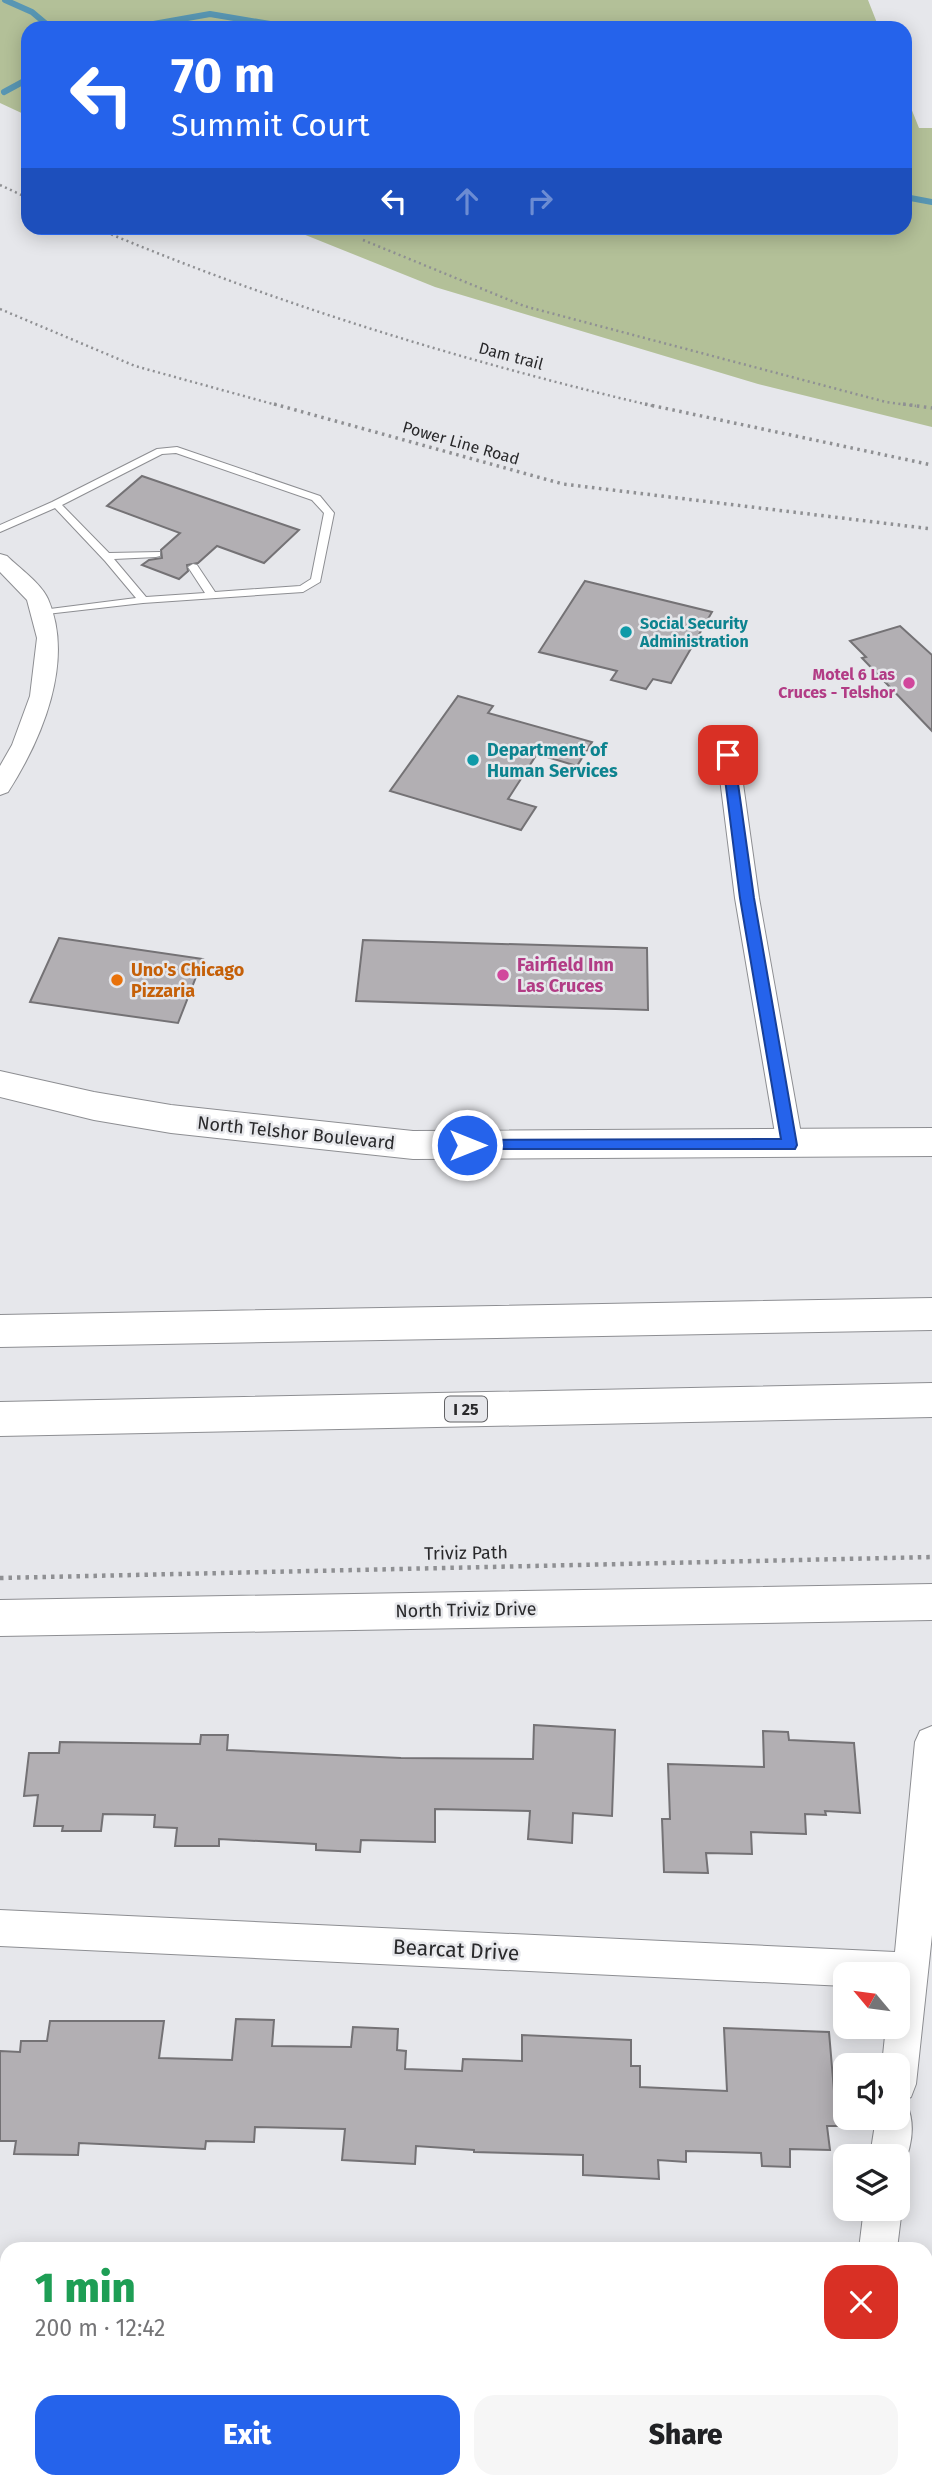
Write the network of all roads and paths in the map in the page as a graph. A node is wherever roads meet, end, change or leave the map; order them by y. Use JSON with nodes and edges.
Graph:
{"nodes":[{"id":1,"x":0,"y":185,"type":"edge"},
{"id":2,"x":21,"y":195,"type":"edge"},
{"id":3,"x":112,"y":235,"type":"edge"},
{"id":4,"x":363,"y":240,"type":"dead end"},
{"id":5,"x":0,"y":309,"type":"edge"},
{"id":6,"x":932,"y":408,"type":"edge"},
{"id":7,"x":932,"y":465,"type":"edge"},
{"id":8,"x":56,"y":504,"type":"junction"},
{"id":9,"x":0,"y":529,"type":"edge"},
{"id":10,"x":932,"y":529,"type":"edge"},
{"id":11,"x":156,"y":554,"type":"dead end"},
{"id":12,"x":106,"y":555,"type":"junction"},
{"id":13,"x":0,"y":560,"type":"edge"},
{"id":14,"x":193,"y":567,"type":"dead end"},
{"id":15,"x":212,"y":595,"type":"junction"},
{"id":16,"x":143,"y":600,"type":"junction"},
{"id":17,"x":41,"y":613,"type":"junction"},
{"id":18,"x":728,"y":755,"type":"dead end"},
{"id":19,"x":0,"y":788,"type":"edge"},
{"id":20,"x":0,"y":1084,"type":"edge"},
{"id":21,"x":932,"y":1142,"type":"edge"},
{"id":22,"x":790,"y":1145,"type":"junction"},
{"id":23,"x":932,"y":1314,"type":"edge"},
{"id":24,"x":0,"y":1331,"type":"edge"},
{"id":25,"x":932,"y":1400,"type":"edge"},
{"id":26,"x":0,"y":1419,"type":"edge"},
{"id":27,"x":932,"y":1557,"type":"edge"},
{"id":28,"x":0,"y":1578,"type":"edge"},
{"id":29,"x":932,"y":1602,"type":"edge"},
{"id":30,"x":0,"y":1618,"type":"edge"},
{"id":31,"x":932,"y":1742,"type":"edge"},
{"id":32,"x":0,"y":1928,"type":"edge"},
{"id":33,"x":911,"y":1971,"type":"junction"},
{"id":34,"x":902,"y":2053,"type":"edge"},
{"id":35,"x":881,"y":2221,"type":"edge"},
{"id":36,"x":879,"y":2242,"type":"edge"}],
"edges":[{"from":1,"to":2,"type":"path"},
{"from":3,"to":7,"type":"path","name":"Dam trail"},
{"from":4,"to":6,"type":"path"},
{"from":5,"to":10,"type":"path","name":"Power Line Road"},
{"from":8,"to":9,"type":"lane"},
{"from":8,"to":12,"type":"lane"},
{"from":8,"to":15,"type":"lane"},
{"from":11,"to":12,"type":"lane"},
{"from":12,"to":16,"type":"lane"},
{"from":13,"to":17,"type":"street"},
{"from":14,"to":15,"type":"lane"},
{"from":15,"to":16,"type":"lane"},
{"from":16,"to":17,"type":"lane"},
{"from":17,"to":19,"type":"street"},
{"from":18,"to":22,"type":"street"},
{"from":20,"to":22,"type":"main road","name":"North Telshor Boulevard"},
{"from":21,"to":22,"type":"main road","name":"North Telshor Boulevard"},
{"from":23,"to":24,"type":"main road"},
{"from":25,"to":26,"type":"main road","number":"I 25"},
{"from":27,"to":28,"type":"path","name":"Triviz Path"},
{"from":29,"to":30,"type":"street","name":"North Triviz Drive"},
{"from":31,"to":33,"type":"street"},
{"from":32,"to":33,"type":"street","name":"Bearcat Drive"},
{"from":33,"to":34,"type":"street"},
{"from":35,"to":36,"type":"street"}]}
